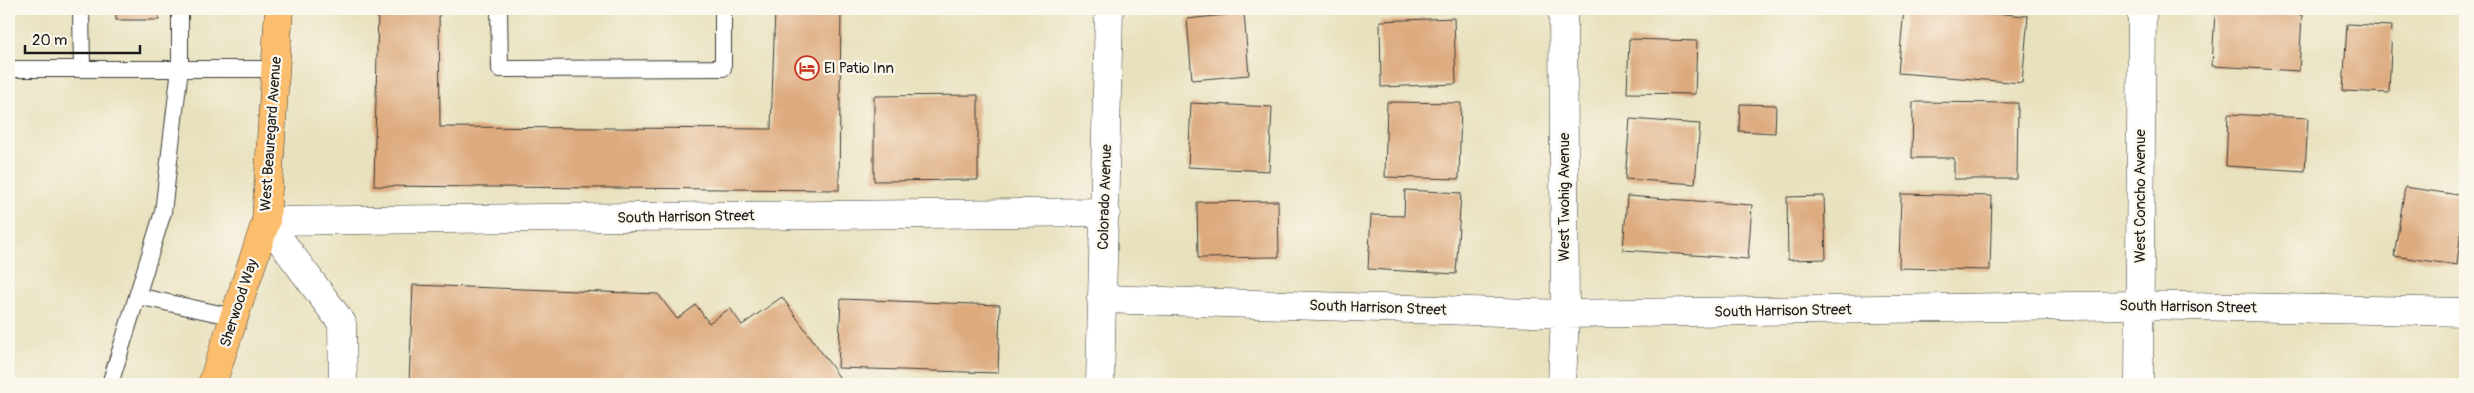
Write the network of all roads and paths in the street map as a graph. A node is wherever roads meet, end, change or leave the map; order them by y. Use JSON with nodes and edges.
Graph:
{"nodes":[{"id":1,"x":81,"y":9,"type":"edge"},
{"id":2,"x":180,"y":9,"type":"edge"},
{"id":3,"x":279,"y":9,"type":"edge"},
{"id":4,"x":499,"y":9,"type":"edge"},
{"id":5,"x":723,"y":9,"type":"edge"},
{"id":6,"x":1109,"y":9,"type":"edge"},
{"id":7,"x":1563,"y":9,"type":"edge"},
{"id":8,"x":2142,"y":9,"type":"edge"},
{"id":9,"x":180,"y":68,"type":"junction"},
{"id":10,"x":9,"y":69,"type":"edge"},
{"id":11,"x":82,"y":69,"type":"junction"},
{"id":12,"x":275,"y":69,"type":"junction"},
{"id":13,"x":1106,"y":212,"type":"junction"},
{"id":14,"x":266,"y":221,"type":"junction"},
{"id":15,"x":137,"y":296,"type":"junction"},
{"id":16,"x":1101,"y":299,"type":"junction"},
{"id":17,"x":2140,"y":305,"type":"junction"},
{"id":18,"x":2465,"y":312,"type":"edge"},
{"id":19,"x":1564,"y":314,"type":"junction"},
{"id":20,"x":234,"y":317,"type":"junction"},
{"id":21,"x":110,"y":384,"type":"edge"},
{"id":22,"x":212,"y":384,"type":"edge"},
{"id":23,"x":343,"y":384,"type":"edge"},
{"id":24,"x":1100,"y":384,"type":"edge"},
{"id":25,"x":1562,"y":384,"type":"edge"},
{"id":26,"x":2139,"y":384,"type":"edge"}],
"edges":[{"from":1,"to":11,"type":"lane"},
{"from":2,"to":9,"type":"lane"},
{"from":3,"to":12,"type":"main road","name":"West Beauregard Avenue"},
{"from":4,"to":5,"type":"lane"},
{"from":6,"to":13,"type":"street","name":"Colorado Avenue"},
{"from":7,"to":19,"type":"street","name":"West Twohig Avenue"},
{"from":8,"to":17,"type":"street","name":"West Concho Avenue"},
{"from":9,"to":11,"type":"lane"},
{"from":9,"to":12,"type":"lane"},
{"from":9,"to":15,"type":"lane"},
{"from":10,"to":11,"type":"lane"},
{"from":12,"to":14,"type":"main road","name":"West Beauregard Avenue"},
{"from":13,"to":14,"type":"street","name":"South Harrison Street"},
{"from":13,"to":16,"type":"street","name":"Colorado Avenue"},
{"from":14,"to":20,"type":"main road","name":"Sherwood Way"},
{"from":14,"to":23,"type":"street","name":"West Beauregard Avenue"},
{"from":15,"to":20,"type":"lane"},
{"from":15,"to":21,"type":"lane"},
{"from":16,"to":19,"type":"street","name":"South Harrison Street"},
{"from":16,"to":24,"type":"street","name":"Colorado Avenue"},
{"from":17,"to":18,"type":"street","name":"South Harrison Street"},
{"from":17,"to":19,"type":"street","name":"South Harrison Street"},
{"from":17,"to":26,"type":"street","name":"West Concho Avenue"},
{"from":19,"to":25,"type":"street","name":"West Twohig Avenue"},
{"from":20,"to":22,"type":"main road","name":"Sherwood Way"}]}
